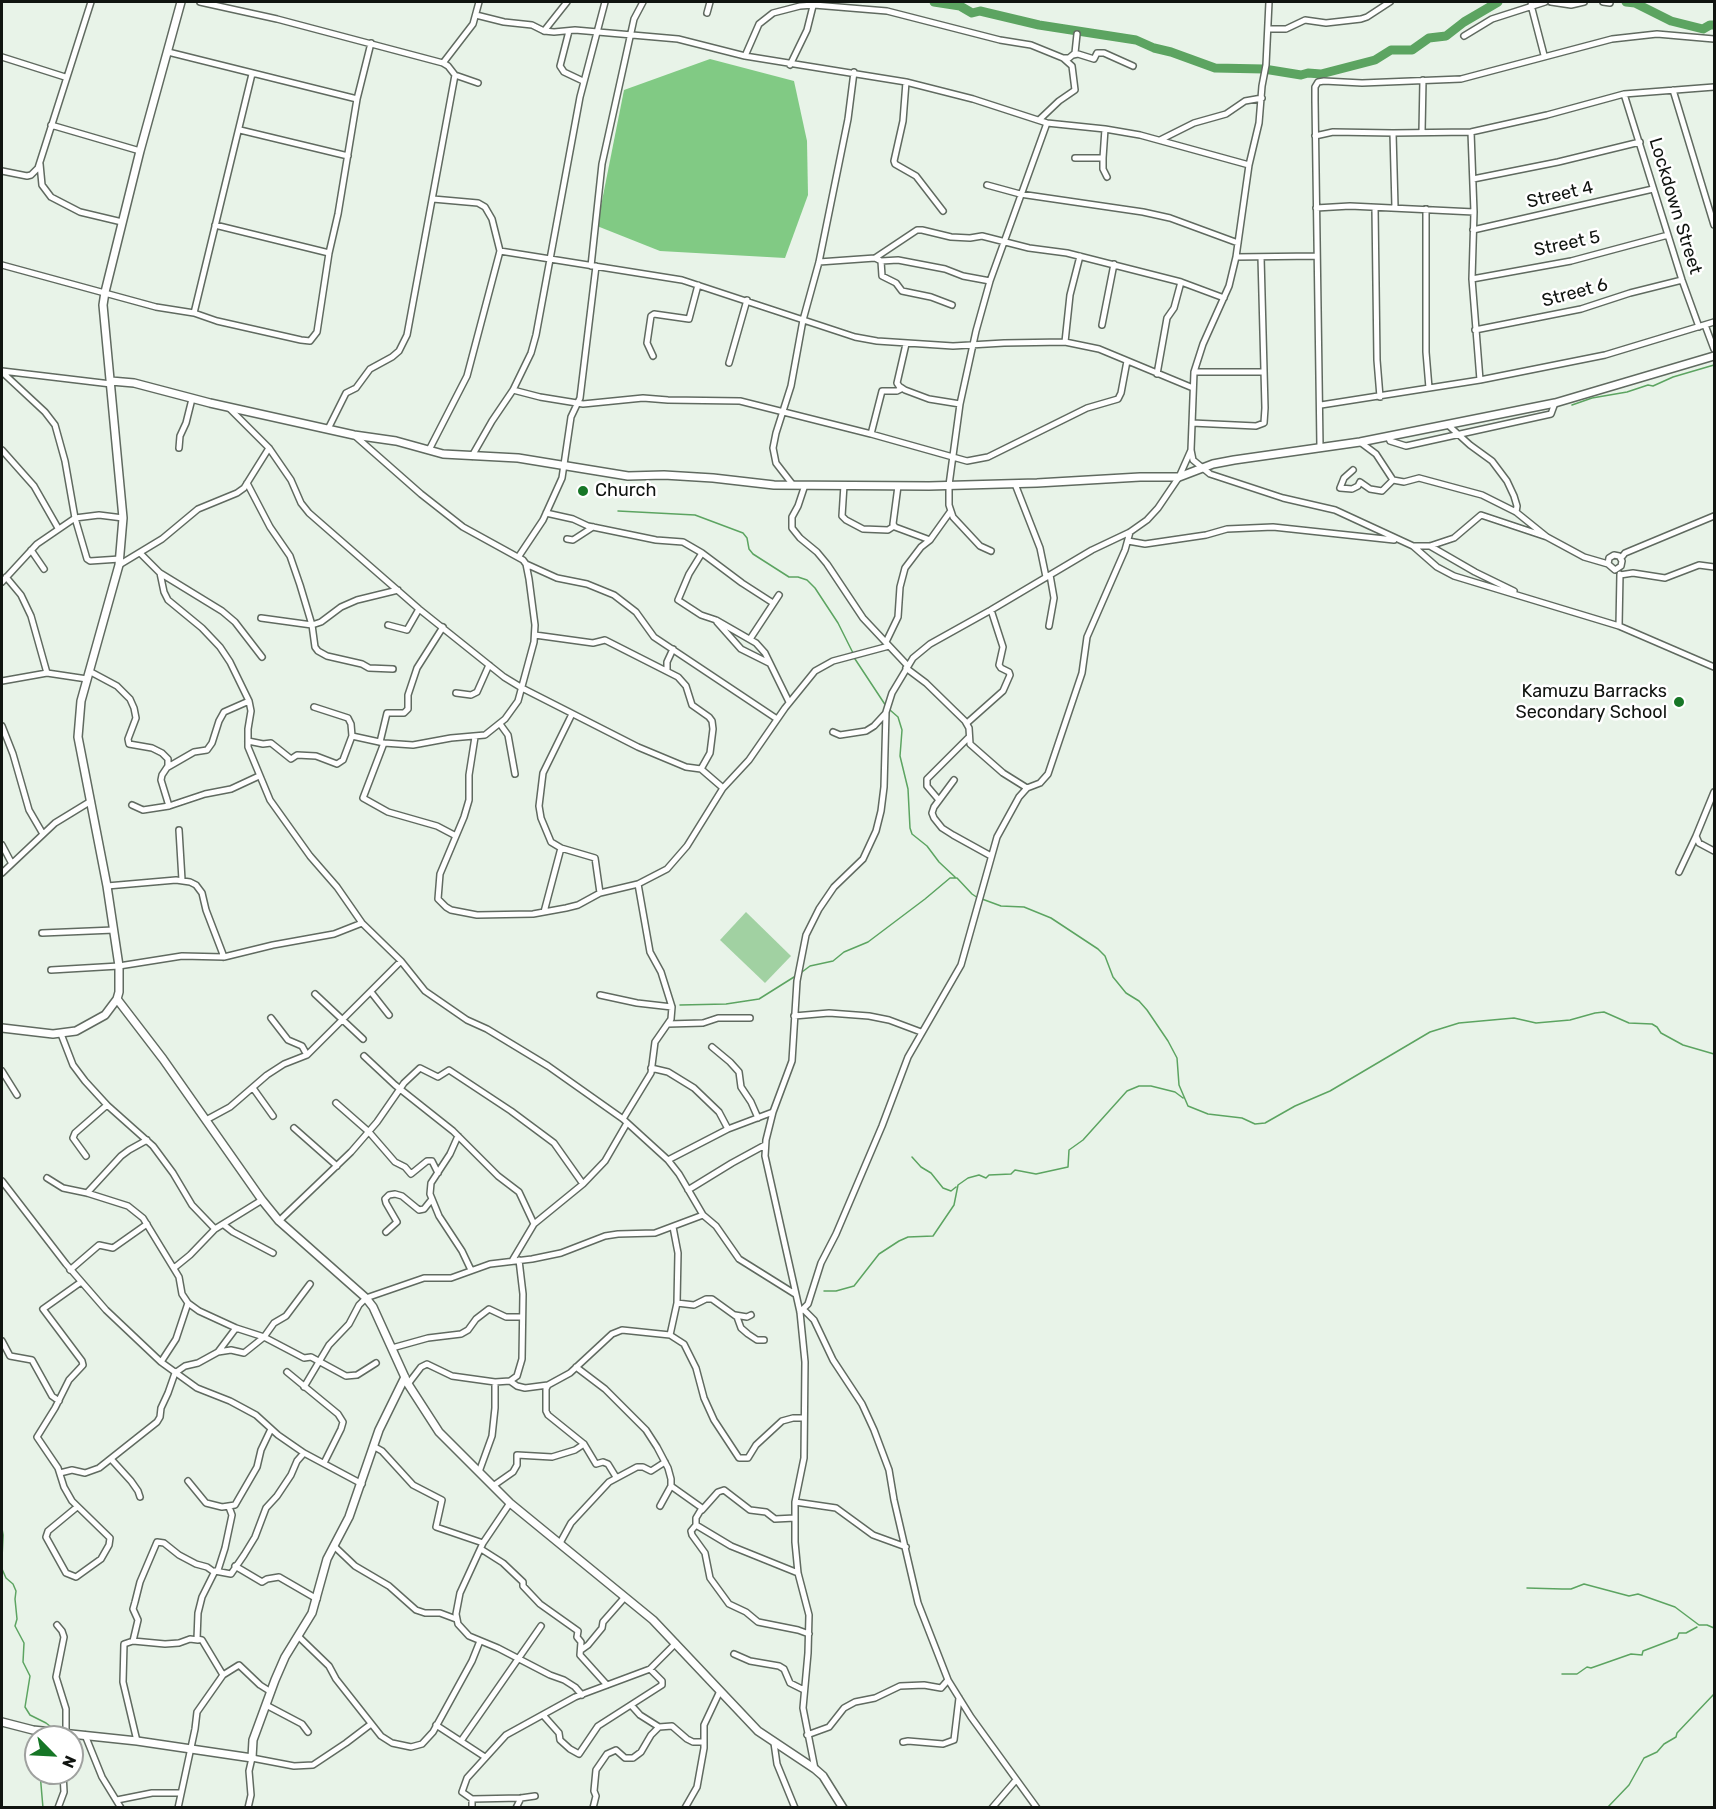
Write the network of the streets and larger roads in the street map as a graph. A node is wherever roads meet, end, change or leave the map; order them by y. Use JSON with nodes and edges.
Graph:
{"nodes":[{"id":1,"x":91,"y":2,"type":"edge"},
{"id":2,"x":181,"y":2,"type":"edge"},
{"id":3,"x":200,"y":2,"type":"edge"},
{"id":4,"x":479,"y":2,"type":"edge"},
{"id":5,"x":567,"y":2,"type":"edge"},
{"id":6,"x":605,"y":2,"type":"edge"},
{"id":7,"x":643,"y":2,"type":"edge"},
{"id":8,"x":710,"y":2,"type":"edge"},
{"id":9,"x":1269,"y":2,"type":"edge"},
{"id":10,"x":1390,"y":2,"type":"edge"},
{"id":11,"x":1545,"y":2,"type":"edge"},
{"id":12,"x":1551,"y":2,"type":"edge"},
{"id":13,"x":1584,"y":2,"type":"edge"},
{"id":14,"x":1603,"y":2,"type":"edge"},
{"id":15,"x":814,"y":3,"type":"edge"},
{"id":16,"x":1610,"y":3,"type":"dead end"},
{"id":17,"x":1531,"y":5,"type":"junction"},
{"id":18,"x":707,"y":13,"type":"dead end"},
{"id":19,"x":476,"y":15,"type":"junction"},
{"id":20,"x":1268,"y":29,"type":"junction"},
{"id":21,"x":544,"y":31,"type":"junction"},
{"id":22,"x":569,"y":31,"type":"junction"},
{"id":23,"x":596,"y":33,"type":"junction"},
{"id":24,"x":1077,"y":34,"type":"dead end"},
{"id":25,"x":631,"y":35,"type":"junction"},
{"id":26,"x":1464,"y":36,"type":"dead end"},
{"id":27,"x":1714,"y":39,"type":"edge"},
{"id":28,"x":371,"y":43,"type":"junction"},
{"id":29,"x":168,"y":52,"type":"junction"},
{"id":30,"x":745,"y":56,"type":"junction"},
{"id":31,"x":1073,"y":56,"type":"junction"},
{"id":32,"x":1544,"y":56,"type":"junction"},
{"id":33,"x":2,"y":57,"type":"edge"},
{"id":34,"x":1064,"y":58,"type":"junction"},
{"id":35,"x":443,"y":63,"type":"junction"},
{"id":36,"x":790,"y":64,"type":"junction"},
{"id":37,"x":1132,"y":66,"type":"dead end"},
{"id":38,"x":854,"y":72,"type":"junction"},
{"id":39,"x":252,"y":74,"type":"junction"},
{"id":40,"x":455,"y":75,"type":"junction"},
{"id":41,"x":65,"y":77,"type":"junction"},
{"id":42,"x":1423,"y":80,"type":"junction"},
{"id":43,"x":583,"y":81,"type":"junction"},
{"id":44,"x":906,"y":82,"type":"junction"},
{"id":45,"x":478,"y":83,"type":"dead end"},
{"id":46,"x":1714,"y":87,"type":"edge"},
{"id":47,"x":1673,"y":90,"type":"junction"},
{"id":48,"x":1624,"y":94,"type":"junction"},
{"id":49,"x":1262,"y":98,"type":"junction"},
{"id":50,"x":357,"y":99,"type":"junction"},
{"id":51,"x":1039,"y":120,"type":"junction"},
{"id":52,"x":1047,"y":123,"type":"junction"},
{"id":53,"x":51,"y":125,"type":"junction"},
{"id":54,"x":1105,"y":129,"type":"junction"},
{"id":55,"x":240,"y":130,"type":"junction"},
{"id":56,"x":1422,"y":132,"type":"junction"},
{"id":57,"x":1471,"y":132,"type":"junction"},
{"id":58,"x":1393,"y":133,"type":"junction"},
{"id":59,"x":1315,"y":136,"type":"junction"},
{"id":60,"x":1160,"y":140,"type":"junction"},
{"id":61,"x":1640,"y":142,"type":"junction"},
{"id":62,"x":140,"y":152,"type":"junction"},
{"id":63,"x":348,"y":156,"type":"junction"},
{"id":64,"x":1103,"y":157,"type":"junction"},
{"id":65,"x":1075,"y":158,"type":"dead end"},
{"id":66,"x":40,"y":162,"type":"junction"},
{"id":67,"x":1249,"y":165,"type":"junction"},
{"id":68,"x":2,"y":171,"type":"edge"},
{"id":69,"x":1107,"y":177,"type":"dead end"},
{"id":70,"x":1473,"y":179,"type":"junction"},
{"id":71,"x":987,"y":185,"type":"dead end"},
{"id":72,"x":1653,"y":189,"type":"junction"},
{"id":73,"x":1020,"y":194,"type":"junction"},
{"id":74,"x":433,"y":199,"type":"junction"},
{"id":75,"x":1395,"y":207,"type":"junction"},
{"id":76,"x":1316,"y":208,"type":"junction"},
{"id":77,"x":1375,"y":208,"type":"junction"},
{"id":78,"x":1426,"y":209,"type":"junction"},
{"id":79,"x":943,"y":211,"type":"dead end"},
{"id":80,"x":1474,"y":212,"type":"junction"},
{"id":81,"x":122,"y":222,"type":"junction"},
{"id":82,"x":215,"y":225,"type":"junction"},
{"id":83,"x":1714,"y":225,"type":"edge"},
{"id":84,"x":1473,"y":230,"type":"junction"},
{"id":85,"x":1668,"y":235,"type":"junction"},
{"id":86,"x":1004,"y":241,"type":"junction"},
{"id":87,"x":1238,"y":243,"type":"junction"},
{"id":88,"x":500,"y":251,"type":"junction"},
{"id":89,"x":329,"y":253,"type":"junction"},
{"id":90,"x":1080,"y":256,"type":"junction"},
{"id":91,"x":1317,"y":256,"type":"junction"},
{"id":92,"x":1236,"y":257,"type":"junction"},
{"id":93,"x":1261,"y":257,"type":"junction"},
{"id":94,"x":874,"y":258,"type":"junction"},
{"id":95,"x":551,"y":260,"type":"junction"},
{"id":96,"x":881,"y":261,"type":"junction"},
{"id":97,"x":819,"y":262,"type":"junction"},
{"id":98,"x":1114,"y":264,"type":"junction"},
{"id":99,"x":2,"y":265,"type":"edge"},
{"id":100,"x":593,"y":266,"type":"junction"},
{"id":101,"x":1472,"y":279,"type":"junction"},
{"id":102,"x":1682,"y":280,"type":"junction"},
{"id":103,"x":990,"y":281,"type":"junction"},
{"id":104,"x":1181,"y":282,"type":"junction"},
{"id":105,"x":698,"y":285,"type":"junction"},
{"id":106,"x":105,"y":292,"type":"junction"},
{"id":107,"x":1224,"y":298,"type":"junction"},
{"id":108,"x":747,"y":300,"type":"junction"},
{"id":109,"x":952,"y":305,"type":"dead end"},
{"id":110,"x":194,"y":314,"type":"junction"},
{"id":111,"x":804,"y":320,"type":"junction"},
{"id":112,"x":1714,"y":322,"type":"edge"},
{"id":113,"x":1102,"y":325,"type":"dead end"},
{"id":114,"x":1702,"y":326,"type":"junction"},
{"id":115,"x":1475,"y":330,"type":"junction"},
{"id":116,"x":1065,"y":342,"type":"junction"},
{"id":117,"x":906,"y":344,"type":"junction"},
{"id":118,"x":974,"y":344,"type":"junction"},
{"id":119,"x":1714,"y":349,"type":"edge"},
{"id":120,"x":653,"y":356,"type":"dead end"},
{"id":121,"x":1714,"y":356,"type":"edge"},
{"id":122,"x":1127,"y":361,"type":"junction"},
{"id":123,"x":729,"y":363,"type":"dead end"},
{"id":124,"x":2,"y":371,"type":"edge"},
{"id":125,"x":1194,"y":372,"type":"junction"},
{"id":126,"x":1264,"y":372,"type":"junction"},
{"id":127,"x":1157,"y":374,"type":"junction"},
{"id":128,"x":1480,"y":380,"type":"junction"},
{"id":129,"x":111,"y":382,"type":"junction"},
{"id":130,"x":1193,"y":388,"type":"junction"},
{"id":131,"x":1429,"y":388,"type":"junction"},
{"id":132,"x":901,"y":389,"type":"junction"},
{"id":133,"x":513,"y":390,"type":"junction"},
{"id":134,"x":1380,"y":397,"type":"junction"},
{"id":135,"x":192,"y":399,"type":"junction"},
{"id":136,"x":1556,"y":403,"type":"junction"},
{"id":137,"x":577,"y":404,"type":"junction"},
{"id":138,"x":960,"y":404,"type":"junction"},
{"id":139,"x":1321,"y":405,"type":"junction"},
{"id":140,"x":226,"y":406,"type":"junction"},
{"id":141,"x":782,"y":411,"type":"junction"},
{"id":142,"x":1192,"y":423,"type":"junction"},
{"id":143,"x":1448,"y":425,"type":"junction"},
{"id":144,"x":328,"y":429,"type":"junction"},
{"id":145,"x":872,"y":434,"type":"junction"},
{"id":146,"x":354,"y":435,"type":"junction"},
{"id":147,"x":1458,"y":435,"type":"junction"},
{"id":148,"x":1389,"y":436,"type":"junction"},
{"id":149,"x":1360,"y":442,"type":"junction"},
{"id":150,"x":1320,"y":446,"type":"junction"},
{"id":151,"x":179,"y":448,"type":"dead end"},
{"id":152,"x":269,"y":448,"type":"junction"},
{"id":153,"x":2,"y":450,"type":"edge"},
{"id":154,"x":429,"y":450,"type":"junction"},
{"id":155,"x":1191,"y":450,"type":"junction"},
{"id":156,"x":472,"y":456,"type":"junction"},
{"id":157,"x":953,"y":459,"type":"junction"},
{"id":158,"x":565,"y":465,"type":"junction"},
{"id":159,"x":1201,"y":468,"type":"junction"},
{"id":160,"x":1353,"y":470,"type":"dead end"},
{"id":161,"x":1179,"y":477,"type":"junction"},
{"id":162,"x":1393,"y":480,"type":"junction"},
{"id":163,"x":247,"y":483,"type":"junction"},
{"id":164,"x":1015,"y":484,"type":"junction"},
{"id":165,"x":793,"y":485,"type":"junction"},
{"id":166,"x":805,"y":485,"type":"junction"},
{"id":167,"x":949,"y":485,"type":"junction"},
{"id":168,"x":843,"y":486,"type":"junction"},
{"id":169,"x":898,"y":486,"type":"junction"},
{"id":170,"x":950,"y":512,"type":"junction"},
{"id":171,"x":1516,"y":512,"type":"junction"},
{"id":172,"x":546,"y":513,"type":"junction"},
{"id":173,"x":1714,"y":516,"type":"edge"},
{"id":174,"x":75,"y":518,"type":"junction"},
{"id":175,"x":123,"y":518,"type":"junction"},
{"id":176,"x":894,"y":526,"type":"junction"},
{"id":177,"x":593,"y":527,"type":"junction"},
{"id":178,"x":58,"y":528,"type":"junction"},
{"id":179,"x":1130,"y":532,"type":"junction"},
{"id":180,"x":1547,"y":537,"type":"junction"},
{"id":181,"x":567,"y":539,"type":"dead end"},
{"id":182,"x":930,"y":540,"type":"junction"},
{"id":183,"x":1399,"y":540,"type":"junction"},
{"id":184,"x":1128,"y":541,"type":"junction"},
{"id":185,"x":1413,"y":546,"type":"junction"},
{"id":186,"x":1430,"y":546,"type":"junction"},
{"id":187,"x":31,"y":550,"type":"junction"},
{"id":188,"x":991,"y":551,"type":"dead end"},
{"id":189,"x":140,"y":553,"type":"junction"},
{"id":190,"x":702,"y":553,"type":"junction"},
{"id":191,"x":519,"y":556,"type":"junction"},
{"id":192,"x":1621,"y":558,"type":"junction"},
{"id":193,"x":120,"y":562,"type":"junction"},
{"id":194,"x":526,"y":564,"type":"junction"},
{"id":195,"x":1608,"y":564,"type":"junction"},
{"id":196,"x":1714,"y":567,"type":"edge"},
{"id":197,"x":1620,"y":568,"type":"junction"},
{"id":198,"x":44,"y":569,"type":"dead end"},
{"id":199,"x":160,"y":573,"type":"junction"},
{"id":200,"x":1620,"y":575,"type":"junction"},
{"id":201,"x":1048,"y":576,"type":"junction"},
{"id":202,"x":4,"y":579,"type":"edge"},
{"id":203,"x":398,"y":590,"type":"junction"},
{"id":204,"x":779,"y":595,"type":"dead end"},
{"id":205,"x":1523,"y":597,"type":"junction"},
{"id":206,"x":773,"y":603,"type":"junction"},
{"id":207,"x":419,"y":609,"type":"junction"},
{"id":208,"x":991,"y":610,"type":"junction"},
{"id":209,"x":261,"y":618,"type":"dead end"},
{"id":210,"x":716,"y":620,"type":"junction"},
{"id":211,"x":312,"y":625,"type":"junction"},
{"id":212,"x":388,"y":625,"type":"dead end"},
{"id":213,"x":1049,"y":626,"type":"dead end"},
{"id":214,"x":1619,"y":626,"type":"junction"},
{"id":215,"x":443,"y":627,"type":"junction"},
{"id":216,"x":535,"y":634,"type":"junction"},
{"id":217,"x":750,"y":639,"type":"junction"},
{"id":218,"x":887,"y":644,"type":"junction"},
{"id":219,"x":673,"y":649,"type":"junction"},
{"id":220,"x":262,"y":657,"type":"dead end"},
{"id":221,"x":769,"y":663,"type":"junction"},
{"id":222,"x":489,"y":665,"type":"junction"},
{"id":223,"x":1714,"y":666,"type":"edge"},
{"id":224,"x":907,"y":667,"type":"junction"},
{"id":225,"x":393,"y":669,"type":"dead end"},
{"id":226,"x":667,"y":670,"type":"junction"},
{"id":227,"x":89,"y":671,"type":"junction"},
{"id":228,"x":47,"y":673,"type":"junction"},
{"id":229,"x":87,"y":679,"type":"junction"},
{"id":230,"x":2,"y":681,"type":"edge"},
{"id":231,"x":522,"y":688,"type":"junction"},
{"id":232,"x":456,"y":693,"type":"dead end"},
{"id":233,"x":249,"y":701,"type":"junction"},
{"id":234,"x":789,"y":702,"type":"junction"},
{"id":235,"x":315,"y":707,"type":"dead end"},
{"id":236,"x":886,"y":712,"type":"junction"},
{"id":237,"x":572,"y":714,"type":"junction"},
{"id":238,"x":777,"y":719,"type":"junction"},
{"id":239,"x":967,"y":723,"type":"junction"},
{"id":240,"x":500,"y":724,"type":"junction"},
{"id":241,"x":2,"y":726,"type":"edge"},
{"id":242,"x":834,"y":732,"type":"dead end"},
{"id":243,"x":352,"y":736,"type":"junction"},
{"id":244,"x":475,"y":737,"type":"junction"},
{"id":245,"x":968,"y":738,"type":"junction"},
{"id":246,"x":248,"y":741,"type":"junction"},
{"id":247,"x":382,"y":743,"type":"junction"},
{"id":248,"x":167,"y":768,"type":"junction"},
{"id":249,"x":700,"y":769,"type":"junction"},
{"id":250,"x":515,"y":774,"type":"dead end"},
{"id":251,"x":260,"y":776,"type":"junction"},
{"id":252,"x":954,"y":780,"type":"dead end"},
{"id":253,"x":723,"y":788,"type":"junction"},
{"id":254,"x":1027,"y":788,"type":"junction"},
{"id":255,"x":1714,"y":792,"type":"edge"},
{"id":256,"x":938,"y":800,"type":"junction"},
{"id":257,"x":91,"y":801,"type":"junction"},
{"id":258,"x":132,"y":806,"type":"dead end"},
{"id":259,"x":169,"y":806,"type":"junction"},
{"id":260,"x":179,"y":830,"type":"dead end"},
{"id":261,"x":43,"y":834,"type":"junction"},
{"id":262,"x":456,"y":836,"type":"junction"},
{"id":263,"x":1696,"y":836,"type":"junction"},
{"id":264,"x":2,"y":845,"type":"edge"},
{"id":265,"x":561,"y":848,"type":"junction"},
{"id":266,"x":1714,"y":850,"type":"edge"},
{"id":267,"x":991,"y":856,"type":"junction"},
{"id":268,"x":11,"y":862,"type":"junction"},
{"id":269,"x":3,"y":870,"type":"edge"},
{"id":270,"x":1679,"y":872,"type":"dead end"},
{"id":271,"x":182,"y":880,"type":"junction"},
{"id":272,"x":638,"y":884,"type":"junction"},
{"id":273,"x":107,"y":886,"type":"junction"},
{"id":274,"x":600,"y":892,"type":"junction"},
{"id":275,"x":544,"y":912,"type":"junction"},
{"id":276,"x":362,"y":923,"type":"junction"},
{"id":277,"x":114,"y":930,"type":"junction"},
{"id":278,"x":42,"y":933,"type":"dead end"},
{"id":279,"x":224,"y":957,"type":"junction"},
{"id":280,"x":401,"y":961,"type":"junction"},
{"id":281,"x":119,"y":966,"type":"junction"},
{"id":282,"x":51,"y":970,"type":"dead end"},
{"id":283,"x":371,"y":992,"type":"junction"},
{"id":284,"x":315,"y":994,"type":"dead end"},
{"id":285,"x":600,"y":995,"type":"dead end"},
{"id":286,"x":117,"y":999,"type":"junction"},
{"id":287,"x":672,"y":1007,"type":"junction"},
{"id":288,"x":389,"y":1015,"type":"dead end"},
{"id":289,"x":795,"y":1016,"type":"junction"},
{"id":290,"x":271,"y":1017,"type":"dead end"},
{"id":291,"x":750,"y":1018,"type":"dead end"},
{"id":292,"x":343,"y":1022,"type":"junction"},
{"id":293,"x":668,"y":1024,"type":"junction"},
{"id":294,"x":2,"y":1028,"type":"edge"},
{"id":295,"x":921,"y":1032,"type":"junction"},
{"id":296,"x":61,"y":1034,"type":"junction"},
{"id":297,"x":363,"y":1039,"type":"dead end"},
{"id":298,"x":712,"y":1047,"type":"dead end"},
{"id":299,"x":307,"y":1055,"type":"junction"},
{"id":300,"x":364,"y":1056,"type":"dead end"},
{"id":301,"x":651,"y":1068,"type":"junction"},
{"id":302,"x":2,"y":1071,"type":"edge"},
{"id":303,"x":253,"y":1088,"type":"junction"},
{"id":304,"x":400,"y":1089,"type":"junction"},
{"id":305,"x":17,"y":1095,"type":"dead end"},
{"id":306,"x":336,"y":1103,"type":"dead end"},
{"id":307,"x":107,"y":1105,"type":"junction"},
{"id":308,"x":773,"y":1112,"type":"junction"},
{"id":309,"x":273,"y":1116,"type":"dead end"},
{"id":310,"x":758,"y":1118,"type":"junction"},
{"id":311,"x":206,"y":1120,"type":"junction"},
{"id":312,"x":625,"y":1121,"type":"junction"},
{"id":313,"x":294,"y":1128,"type":"dead end"},
{"id":314,"x":728,"y":1129,"type":"junction"},
{"id":315,"x":369,"y":1132,"type":"junction"},
{"id":316,"x":458,"y":1136,"type":"junction"},
{"id":317,"x":147,"y":1140,"type":"junction"},
{"id":318,"x":765,"y":1145,"type":"junction"},
{"id":319,"x":86,"y":1156,"type":"dead end"},
{"id":320,"x":668,"y":1160,"type":"junction"},
{"id":321,"x":337,"y":1166,"type":"junction"},
{"id":322,"x":438,"y":1173,"type":"junction"},
{"id":323,"x":47,"y":1178,"type":"dead end"},
{"id":324,"x":2,"y":1181,"type":"edge"},
{"id":325,"x":582,"y":1184,"type":"junction"},
{"id":326,"x":688,"y":1190,"type":"junction"},
{"id":327,"x":87,"y":1192,"type":"junction"},
{"id":328,"x":432,"y":1199,"type":"junction"},
{"id":329,"x":262,"y":1200,"type":"junction"},
{"id":330,"x":703,"y":1215,"type":"junction"},
{"id":331,"x":279,"y":1221,"type":"junction"},
{"id":332,"x":147,"y":1224,"type":"junction"},
{"id":333,"x":534,"y":1224,"type":"junction"},
{"id":334,"x":224,"y":1225,"type":"junction"},
{"id":335,"x":673,"y":1227,"type":"junction"},
{"id":336,"x":215,"y":1229,"type":"junction"},
{"id":337,"x":386,"y":1232,"type":"dead end"},
{"id":338,"x":273,"y":1253,"type":"dead end"},
{"id":339,"x":515,"y":1261,"type":"junction"},
{"id":340,"x":174,"y":1268,"type":"junction"},
{"id":341,"x":70,"y":1270,"type":"junction"},
{"id":342,"x":471,"y":1270,"type":"junction"},
{"id":343,"x":81,"y":1282,"type":"junction"},
{"id":344,"x":310,"y":1284,"type":"dead end"},
{"id":345,"x":795,"y":1294,"type":"junction"},
{"id":346,"x":366,"y":1298,"type":"junction"},
{"id":347,"x":188,"y":1303,"type":"junction"},
{"id":348,"x":677,"y":1303,"type":"junction"},
{"id":349,"x":802,"y":1311,"type":"junction"},
{"id":350,"x":735,"y":1315,"type":"junction"},
{"id":351,"x":751,"y":1315,"type":"dead end"},
{"id":352,"x":522,"y":1317,"type":"junction"},
{"id":353,"x":236,"y":1328,"type":"junction"},
{"id":354,"x":670,"y":1335,"type":"junction"},
{"id":355,"x":264,"y":1337,"type":"junction"},
{"id":356,"x":764,"y":1340,"type":"dead end"},
{"id":357,"x":2,"y":1341,"type":"edge"},
{"id":358,"x":392,"y":1348,"type":"junction"},
{"id":359,"x":218,"y":1352,"type":"junction"},
{"id":360,"x":161,"y":1362,"type":"junction"},
{"id":361,"x":320,"y":1362,"type":"junction"},
{"id":362,"x":376,"y":1363,"type":"dead end"},
{"id":363,"x":576,"y":1367,"type":"junction"},
{"id":364,"x":287,"y":1371,"type":"dead end"},
{"id":365,"x":175,"y":1373,"type":"junction"},
{"id":366,"x":407,"y":1381,"type":"junction"},
{"id":367,"x":510,"y":1381,"type":"junction"},
{"id":368,"x":495,"y":1382,"type":"junction"},
{"id":369,"x":548,"y":1385,"type":"junction"},
{"id":370,"x":304,"y":1387,"type":"junction"},
{"id":371,"x":59,"y":1401,"type":"junction"},
{"id":372,"x":804,"y":1418,"type":"junction"},
{"id":373,"x":271,"y":1429,"type":"junction"},
{"id":374,"x":584,"y":1444,"type":"junction"},
{"id":375,"x":372,"y":1446,"type":"junction"},
{"id":376,"x":304,"y":1453,"type":"junction"},
{"id":377,"x":111,"y":1459,"type":"junction"},
{"id":378,"x":665,"y":1462,"type":"junction"},
{"id":379,"x":324,"y":1464,"type":"junction"},
{"id":380,"x":479,"y":1472,"type":"junction"},
{"id":381,"x":60,"y":1473,"type":"junction"},
{"id":382,"x":616,"y":1477,"type":"junction"},
{"id":383,"x":188,"y":1481,"type":"dead end"},
{"id":384,"x":362,"y":1484,"type":"junction"},
{"id":385,"x":493,"y":1486,"type":"junction"},
{"id":386,"x":671,"y":1486,"type":"junction"},
{"id":387,"x":140,"y":1497,"type":"dead end"},
{"id":388,"x":795,"y":1502,"type":"junction"},
{"id":389,"x":510,"y":1503,"type":"junction"},
{"id":390,"x":660,"y":1506,"type":"dead end"},
{"id":391,"x":77,"y":1507,"type":"junction"},
{"id":392,"x":229,"y":1507,"type":"junction"},
{"id":393,"x":702,"y":1510,"type":"junction"},
{"id":394,"x":795,"y":1518,"type":"junction"},
{"id":395,"x":696,"y":1525,"type":"junction"},
{"id":396,"x":560,"y":1543,"type":"junction"},
{"id":397,"x":334,"y":1546,"type":"junction"},
{"id":398,"x":482,"y":1546,"type":"junction"},
{"id":399,"x":906,"y":1547,"type":"junction"},
{"id":400,"x":236,"y":1566,"type":"junction"},
{"id":401,"x":216,"y":1571,"type":"junction"},
{"id":402,"x":798,"y":1573,"type":"junction"},
{"id":403,"x":625,"y":1597,"type":"junction"},
{"id":404,"x":316,"y":1599,"type":"junction"},
{"id":405,"x":456,"y":1619,"type":"junction"},
{"id":406,"x":57,"y":1625,"type":"dead end"},
{"id":407,"x":542,"y":1626,"type":"dead end"},
{"id":408,"x":809,"y":1634,"type":"junction"},
{"id":409,"x":299,"y":1636,"type":"junction"},
{"id":410,"x":202,"y":1640,"type":"junction"},
{"id":411,"x":133,"y":1641,"type":"junction"},
{"id":412,"x":480,"y":1641,"type":"junction"},
{"id":413,"x":675,"y":1643,"type":"junction"},
{"id":414,"x":580,"y":1650,"type":"junction"},
{"id":415,"x":734,"y":1654,"type":"dead end"},
{"id":416,"x":518,"y":1659,"type":"junction"},
{"id":417,"x":650,"y":1669,"type":"junction"},
{"id":418,"x":223,"y":1675,"type":"junction"},
{"id":419,"x":948,"y":1680,"type":"junction"},
{"id":420,"x":607,"y":1685,"type":"junction"},
{"id":421,"x":804,"y":1690,"type":"junction"},
{"id":422,"x":720,"y":1691,"type":"junction"},
{"id":423,"x":270,"y":1692,"type":"junction"},
{"id":424,"x":582,"y":1695,"type":"junction"},
{"id":425,"x":959,"y":1698,"type":"junction"},
{"id":426,"x":266,"y":1705,"type":"junction"},
{"id":427,"x":631,"y":1705,"type":"junction"},
{"id":428,"x":543,"y":1715,"type":"junction"},
{"id":429,"x":2,"y":1722,"type":"edge"},
{"id":430,"x":371,"y":1724,"type":"junction"},
{"id":431,"x":67,"y":1725,"type":"edge"},
{"id":432,"x":436,"y":1725,"type":"junction"},
{"id":433,"x":658,"y":1726,"type":"junction"},
{"id":434,"x":24,"y":1728,"type":"edge"},
{"id":435,"x":308,"y":1732,"type":"dead end"},
{"id":436,"x":85,"y":1735,"type":"joint"},
{"id":437,"x":807,"y":1735,"type":"junction"},
{"id":438,"x":137,"y":1741,"type":"junction"},
{"id":439,"x":461,"y":1741,"type":"junction"},
{"id":440,"x":704,"y":1742,"type":"junction"},
{"id":441,"x":903,"y":1742,"type":"dead end"},
{"id":442,"x":774,"y":1743,"type":"junction"},
{"id":443,"x":191,"y":1749,"type":"junction"},
{"id":444,"x":485,"y":1757,"type":"junction"},
{"id":445,"x":252,"y":1758,"type":"junction"},
{"id":446,"x":815,"y":1769,"type":"junction"},
{"id":447,"x":1016,"y":1780,"type":"junction"},
{"id":448,"x":64,"y":1785,"type":"edge"},
{"id":449,"x":180,"y":1793,"type":"junction"},
{"id":450,"x":535,"y":1796,"type":"dead end"},
{"id":451,"x":521,"y":1798,"type":"junction"},
{"id":452,"x":472,"y":1799,"type":"junction"},
{"id":453,"x":117,"y":1800,"type":"junction"},
{"id":454,"x":58,"y":1808,"type":"edge"},
{"id":455,"x":121,"y":1808,"type":"edge"},
{"id":456,"x":178,"y":1808,"type":"edge"},
{"id":457,"x":248,"y":1808,"type":"edge"},
{"id":458,"x":472,"y":1808,"type":"edge"},
{"id":459,"x":516,"y":1808,"type":"edge"},
{"id":460,"x":592,"y":1808,"type":"edge"},
{"id":461,"x":685,"y":1808,"type":"edge"},
{"id":462,"x":795,"y":1808,"type":"edge"},
{"id":463,"x":843,"y":1808,"type":"edge"},
{"id":464,"x":992,"y":1808,"type":"edge"},
{"id":465,"x":1037,"y":1808,"type":"edge"}],
"edges":[{"from":1,"to":41,"type":"street"},
{"from":2,"to":29,"type":"street"},
{"from":3,"to":28,"type":"street"},
{"from":4,"to":19,"type":"street"},
{"from":5,"to":21,"type":"street"},
{"from":6,"to":23,"type":"street"},
{"from":7,"to":25,"type":"street"},
{"from":8,"to":18,"type":"street"},
{"from":9,"to":20,"type":"street"},
{"from":10,"to":20,"type":"street"},
{"from":11,"to":17,"type":"street"},
{"from":12,"to":13,"type":"street"},
{"from":14,"to":16,"type":"street"},
{"from":15,"to":30,"type":"street"},
{"from":15,"to":34,"type":"street"},
{"from":15,"to":36,"type":"street"},
{"from":17,"to":26,"type":"street"},
{"from":17,"to":32,"type":"street"},
{"from":19,"to":21,"type":"street"},
{"from":19,"to":35,"type":"street"},
{"from":20,"to":49,"type":"street"},
{"from":21,"to":22,"type":"street"},
{"from":22,"to":23,"type":"street"},
{"from":22,"to":43,"type":"street"},
{"from":23,"to":25,"type":"street"},
{"from":23,"to":43,"type":"street"},
{"from":24,"to":31,"type":"street"},
{"from":25,"to":30,"type":"street"},
{"from":25,"to":100,"type":"street"},
{"from":27,"to":32,"type":"street"},
{"from":28,"to":35,"type":"street"},
{"from":28,"to":50,"type":"street"},
{"from":29,"to":39,"type":"street"},
{"from":29,"to":62,"type":"street"},
{"from":30,"to":36,"type":"street"},
{"from":31,"to":34,"type":"street"},
{"from":31,"to":37,"type":"street"},
{"from":32,"to":42,"type":"street"},
{"from":33,"to":41,"type":"street"},
{"from":34,"to":51,"type":"street"},
{"from":35,"to":40,"type":"street"},
{"from":36,"to":38,"type":"street"},
{"from":38,"to":44,"type":"street"},
{"from":38,"to":97,"type":"street"},
{"from":39,"to":50,"type":"street"},
{"from":39,"to":55,"type":"street"},
{"from":40,"to":45,"type":"street"},
{"from":40,"to":74,"type":"street"},
{"from":41,"to":53,"type":"street"},
{"from":42,"to":56,"type":"street"},
{"from":42,"to":59,"type":"street"},
{"from":43,"to":95,"type":"street"},
{"from":44,"to":51,"type":"street"},
{"from":44,"to":79,"type":"street"},
{"from":46,"to":47,"type":"street"},
{"from":47,"to":48,"type":"street"},
{"from":47,"to":83,"type":"street"},
{"from":48,"to":57,"type":"street"},
{"from":48,"to":61,"type":"street","name":"Lockdown Street"},
{"from":49,"to":60,"type":"street"},
{"from":49,"to":67,"type":"street"},
{"from":50,"to":63,"type":"street"},
{"from":51,"to":52,"type":"street"},
{"from":52,"to":54,"type":"street"},
{"from":52,"to":73,"type":"street"},
{"from":53,"to":62,"type":"street"},
{"from":53,"to":66,"type":"street"},
{"from":54,"to":60,"type":"street"},
{"from":54,"to":64,"type":"street"},
{"from":55,"to":63,"type":"street"},
{"from":55,"to":82,"type":"street"},
{"from":56,"to":57,"type":"street"},
{"from":56,"to":58,"type":"street"},
{"from":57,"to":70,"type":"street"},
{"from":58,"to":59,"type":"street"},
{"from":58,"to":75,"type":"street"},
{"from":59,"to":76,"type":"street"},
{"from":60,"to":67,"type":"street"},
{"from":61,"to":70,"type":"street"},
{"from":61,"to":72,"type":"street","name":"Lockdown Street"},
{"from":62,"to":81,"type":"street"},
{"from":63,"to":89,"type":"street"},
{"from":64,"to":65,"type":"street"},
{"from":64,"to":69,"type":"street"},
{"from":66,"to":68,"type":"street"},
{"from":66,"to":81,"type":"street"},
{"from":67,"to":87,"type":"street"},
{"from":70,"to":80,"type":"street"},
{"from":71,"to":73,"type":"street"},
{"from":72,"to":84,"type":"street","name":"Street 4"},
{"from":72,"to":85,"type":"street","name":"Lockdown Street"},
{"from":73,"to":86,"type":"street"},
{"from":73,"to":87,"type":"street"},
{"from":74,"to":88,"type":"street"},
{"from":74,"to":144,"type":"street"},
{"from":75,"to":77,"type":"street"},
{"from":75,"to":78,"type":"street"},
{"from":76,"to":77,"type":"street"},
{"from":76,"to":91,"type":"street"},
{"from":77,"to":134,"type":"street"},
{"from":78,"to":80,"type":"street"},
{"from":78,"to":131,"type":"street"},
{"from":80,"to":84,"type":"street"},
{"from":81,"to":106,"type":"street"},
{"from":82,"to":89,"type":"street"},
{"from":82,"to":110,"type":"street"},
{"from":84,"to":101,"type":"street"},
{"from":85,"to":101,"type":"street","name":"Street 5"},
{"from":85,"to":102,"type":"street","name":"Lockdown Street"},
{"from":86,"to":90,"type":"street"},
{"from":86,"to":94,"type":"street"},
{"from":86,"to":103,"type":"street"},
{"from":87,"to":92,"type":"street"},
{"from":88,"to":95,"type":"street"},
{"from":88,"to":154,"type":"street"},
{"from":89,"to":110,"type":"street"},
{"from":90,"to":98,"type":"street"},
{"from":90,"to":116,"type":"street"},
{"from":91,"to":93,"type":"street"},
{"from":91,"to":139,"type":"street"},
{"from":92,"to":93,"type":"street"},
{"from":92,"to":107,"type":"street"},
{"from":93,"to":126,"type":"street"},
{"from":94,"to":96,"type":"street"},
{"from":94,"to":97,"type":"street"},
{"from":95,"to":100,"type":"street"},
{"from":95,"to":133,"type":"street"},
{"from":96,"to":103,"type":"street"},
{"from":96,"to":109,"type":"street"},
{"from":97,"to":111,"type":"street"},
{"from":98,"to":104,"type":"street"},
{"from":98,"to":113,"type":"street"},
{"from":99,"to":106,"type":"street"},
{"from":100,"to":105,"type":"street"},
{"from":100,"to":137,"type":"street"},
{"from":101,"to":115,"type":"street"},
{"from":102,"to":114,"type":"street","name":"Lockdown Street"},
{"from":102,"to":115,"type":"street","name":"Street 6"},
{"from":103,"to":118,"type":"street"},
{"from":104,"to":107,"type":"street"},
{"from":104,"to":127,"type":"street"},
{"from":105,"to":108,"type":"street"},
{"from":105,"to":120,"type":"street"},
{"from":106,"to":110,"type":"street"},
{"from":106,"to":129,"type":"street"},
{"from":107,"to":125,"type":"street"},
{"from":108,"to":111,"type":"street"},
{"from":108,"to":123,"type":"street"},
{"from":111,"to":117,"type":"street"},
{"from":111,"to":141,"type":"street"},
{"from":112,"to":114,"type":"street"},
{"from":114,"to":119,"type":"street","name":"Lockdown Street"},
{"from":114,"to":128,"type":"street"},
{"from":115,"to":128,"type":"street"},
{"from":116,"to":118,"type":"street"},
{"from":116,"to":122,"type":"street"},
{"from":117,"to":118,"type":"street"},
{"from":117,"to":132,"type":"street"},
{"from":118,"to":138,"type":"street"},
{"from":121,"to":136,"type":"street"},
{"from":122,"to":127,"type":"street"},
{"from":122,"to":157,"type":"street"},
{"from":124,"to":129,"type":"street"},
{"from":124,"to":174,"type":"street"},
{"from":125,"to":126,"type":"street"},
{"from":125,"to":130,"type":"street"},
{"from":126,"to":142,"type":"street"},
{"from":127,"to":130,"type":"street"},
{"from":128,"to":131,"type":"street"},
{"from":129,"to":135,"type":"street"},
{"from":129,"to":175,"type":"street"},
{"from":130,"to":142,"type":"street"},
{"from":131,"to":134,"type":"street"},
{"from":132,"to":138,"type":"street"},
{"from":132,"to":145,"type":"street"},
{"from":133,"to":137,"type":"street"},
{"from":133,"to":156,"type":"street"},
{"from":134,"to":139,"type":"street"},
{"from":135,"to":140,"type":"street"},
{"from":135,"to":151,"type":"street"},
{"from":136,"to":143,"type":"street"},
{"from":136,"to":147,"type":"street"},
{"from":137,"to":141,"type":"street"},
{"from":137,"to":158,"type":"street"},
{"from":138,"to":157,"type":"street"},
{"from":139,"to":150,"type":"street"},
{"from":140,"to":144,"type":"street"},
{"from":140,"to":152,"type":"street"},
{"from":141,"to":145,"type":"street"},
{"from":141,"to":165,"type":"street"},
{"from":142,"to":155,"type":"street"},
{"from":143,"to":147,"type":"street"},
{"from":143,"to":148,"type":"street"},
{"from":144,"to":146,"type":"street"},
{"from":145,"to":157,"type":"street"},
{"from":146,"to":154,"type":"street"},
{"from":146,"to":191,"type":"street"},
{"from":147,"to":148,"type":"street"},
{"from":147,"to":171,"type":"street"},
{"from":148,"to":149,"type":"street"},
{"from":149,"to":150,"type":"street"},
{"from":149,"to":162,"type":"street"},
{"from":150,"to":159,"type":"street"},
{"from":152,"to":163,"type":"street"},
{"from":152,"to":203,"type":"street"},
{"from":153,"to":178,"type":"street"},
{"from":154,"to":156,"type":"street"},
{"from":155,"to":159,"type":"street"},
{"from":155,"to":161,"type":"street"},
{"from":156,"to":158,"type":"street"},
{"from":157,"to":167,"type":"street"},
{"from":158,"to":165,"type":"street"},
{"from":158,"to":172,"type":"street"},
{"from":159,"to":161,"type":"street"},
{"from":159,"to":183,"type":"street"},
{"from":160,"to":162,"type":"street"},
{"from":161,"to":164,"type":"street"},
{"from":161,"to":179,"type":"street"},
{"from":162,"to":171,"type":"street"},
{"from":163,"to":189,"type":"street"},
{"from":163,"to":211,"type":"street"},
{"from":164,"to":167,"type":"street"},
{"from":164,"to":201,"type":"street"},
{"from":165,"to":166,"type":"street"},
{"from":166,"to":168,"type":"street"},
{"from":166,"to":218,"type":"street"},
{"from":167,"to":169,"type":"street"},
{"from":167,"to":170,"type":"street"},
{"from":168,"to":169,"type":"street"},
{"from":168,"to":176,"type":"street"},
{"from":169,"to":176,"type":"street"},
{"from":170,"to":182,"type":"street"},
{"from":170,"to":188,"type":"street"},
{"from":171,"to":180,"type":"street"},
{"from":172,"to":177,"type":"street"},
{"from":172,"to":191,"type":"street"},
{"from":173,"to":192,"type":"street"},
{"from":174,"to":175,"type":"street"},
{"from":174,"to":178,"type":"street"},
{"from":174,"to":193,"type":"street"},
{"from":175,"to":193,"type":"street"},
{"from":176,"to":182,"type":"street"},
{"from":177,"to":181,"type":"street"},
{"from":177,"to":190,"type":"street"},
{"from":178,"to":187,"type":"street"},
{"from":179,"to":184,"type":"street"},
{"from":179,"to":201,"type":"street"},
{"from":180,"to":186,"type":"street"},
{"from":180,"to":195,"type":"street"},
{"from":182,"to":218,"type":"street"},
{"from":183,"to":184,"type":"street"},
{"from":183,"to":185,"type":"street"},
{"from":184,"to":254,"type":"street"},
{"from":185,"to":186,"type":"street"},
{"from":185,"to":205,"type":"street"},
{"from":186,"to":205,"type":"street"},
{"from":187,"to":198,"type":"street"},
{"from":187,"to":202,"type":"street"},
{"from":189,"to":193,"type":"street"},
{"from":189,"to":199,"type":"street"},
{"from":190,"to":206,"type":"street"},
{"from":190,"to":210,"type":"street"},
{"from":191,"to":194,"type":"street"},
{"from":192,"to":195,"type":"street"},
{"from":192,"to":197,"type":"street"},
{"from":193,"to":227,"type":"street"},
{"from":194,"to":216,"type":"street"},
{"from":194,"to":219,"type":"street"},
{"from":195,"to":197,"type":"street"},
{"from":196,"to":200,"type":"street"},
{"from":197,"to":200,"type":"street"},
{"from":199,"to":220,"type":"street"},
{"from":199,"to":233,"type":"street"},
{"from":200,"to":214,"type":"street"},
{"from":201,"to":208,"type":"street"},
{"from":201,"to":213,"type":"street"},
{"from":202,"to":228,"type":"street"},
{"from":203,"to":207,"type":"street"},
{"from":203,"to":211,"type":"street"},
{"from":204,"to":206,"type":"street"},
{"from":205,"to":214,"type":"street"},
{"from":206,"to":217,"type":"street"},
{"from":207,"to":212,"type":"street"},
{"from":207,"to":215,"type":"street"},
{"from":208,"to":224,"type":"street"},
{"from":208,"to":239,"type":"street"},
{"from":209,"to":211,"type":"street"},
{"from":210,"to":217,"type":"street"},
{"from":210,"to":221,"type":"street"},
{"from":211,"to":225,"type":"street"},
{"from":214,"to":223,"type":"street"},
{"from":215,"to":222,"type":"street"},
{"from":215,"to":247,"type":"street"},
{"from":216,"to":226,"type":"street"},
{"from":216,"to":231,"type":"street"},
{"from":217,"to":221,"type":"street"},
{"from":218,"to":224,"type":"street"},
{"from":218,"to":234,"type":"street"},
{"from":219,"to":226,"type":"street"},
{"from":219,"to":238,"type":"street"},
{"from":221,"to":234,"type":"street"},
{"from":222,"to":231,"type":"street"},
{"from":222,"to":232,"type":"street"},
{"from":224,"to":236,"type":"street"},
{"from":224,"to":239,"type":"street"},
{"from":226,"to":249,"type":"street"},
{"from":227,"to":229,"type":"street"},
{"from":227,"to":248,"type":"street"},
{"from":228,"to":229,"type":"street"},
{"from":228,"to":230,"type":"street"},
{"from":229,"to":257,"type":"street"},
{"from":231,"to":237,"type":"street"},
{"from":231,"to":240,"type":"street"},
{"from":233,"to":246,"type":"street"},
{"from":233,"to":248,"type":"street"},
{"from":234,"to":238,"type":"street"},
{"from":235,"to":243,"type":"street"},
{"from":236,"to":242,"type":"street"},
{"from":236,"to":289,"type":"street"},
{"from":237,"to":249,"type":"street"},
{"from":237,"to":265,"type":"street"},
{"from":238,"to":253,"type":"street"},
{"from":239,"to":245,"type":"street"},
{"from":240,"to":244,"type":"street"},
{"from":240,"to":250,"type":"street"},
{"from":241,"to":261,"type":"street"},
{"from":243,"to":246,"type":"street"},
{"from":243,"to":247,"type":"street"},
{"from":244,"to":247,"type":"street"},
{"from":244,"to":262,"type":"street"},
{"from":245,"to":254,"type":"street"},
{"from":245,"to":256,"type":"street"},
{"from":246,"to":251,"type":"street"},
{"from":247,"to":262,"type":"street"},
{"from":248,"to":259,"type":"street"},
{"from":249,"to":253,"type":"street"},
{"from":251,"to":259,"type":"street"},
{"from":251,"to":276,"type":"street"},
{"from":252,"to":256,"type":"street"},
{"from":253,"to":272,"type":"street"},
{"from":254,"to":267,"type":"street"},
{"from":255,"to":263,"type":"street"},
{"from":256,"to":267,"type":"street"},
{"from":257,"to":261,"type":"street"},
{"from":257,"to":273,"type":"street"},
{"from":258,"to":259,"type":"street"},
{"from":260,"to":271,"type":"street"},
{"from":261,"to":268,"type":"street"},
{"from":262,"to":275,"type":"street"},
{"from":263,"to":266,"type":"street"},
{"from":263,"to":270,"type":"street"},
{"from":264,"to":268,"type":"street"},
{"from":265,"to":274,"type":"street"},
{"from":265,"to":275,"type":"street"},
{"from":267,"to":295,"type":"street"},
{"from":268,"to":269,"type":"street"},
{"from":271,"to":273,"type":"street"},
{"from":271,"to":279,"type":"street"},
{"from":272,"to":274,"type":"street"},
{"from":272,"to":287,"type":"street"},
{"from":273,"to":277,"type":"street"},
{"from":274,"to":275,"type":"street"},
{"from":276,"to":279,"type":"street"},
{"from":276,"to":280,"type":"street"},
{"from":277,"to":278,"type":"street"},
{"from":277,"to":281,"type":"street"},
{"from":279,"to":281,"type":"street"},
{"from":280,"to":283,"type":"street"},
{"from":280,"to":312,"type":"street"},
{"from":281,"to":282,"type":"street"},
{"from":281,"to":286,"type":"street"},
{"from":283,"to":288,"type":"street"},
{"from":283,"to":292,"type":"street"},
{"from":284,"to":292,"type":"street"},
{"from":285,"to":287,"type":"street"},
{"from":286,"to":296,"type":"street"},
{"from":286,"to":311,"type":"street"},
{"from":287,"to":293,"type":"street"},
{"from":289,"to":295,"type":"street"},
{"from":289,"to":308,"type":"street"},
{"from":290,"to":299,"type":"street"},
{"from":291,"to":293,"type":"street"},
{"from":292,"to":297,"type":"street"},
{"from":292,"to":299,"type":"street"},
{"from":293,"to":301,"type":"street"},
{"from":294,"to":296,"type":"street"},
{"from":295,"to":349,"type":"street"},
{"from":296,"to":307,"type":"street"},
{"from":298,"to":310,"type":"street"},
{"from":299,"to":303,"type":"street"},
{"from":300,"to":304,"type":"street"},
{"from":301,"to":312,"type":"street"},
{"from":301,"to":314,"type":"street"},
{"from":302,"to":305,"type":"street"},
{"from":303,"to":309,"type":"street"},
{"from":303,"to":311,"type":"street"},
{"from":304,"to":315,"type":"street"},
{"from":304,"to":316,"type":"street"},
{"from":304,"to":325,"type":"street"},
{"from":306,"to":315,"type":"street"},
{"from":307,"to":317,"type":"street"},
{"from":307,"to":319,"type":"street"},
{"from":308,"to":310,"type":"street"},
{"from":308,"to":318,"type":"street"},
{"from":310,"to":314,"type":"street"},
{"from":311,"to":329,"type":"street"},
{"from":312,"to":320,"type":"street"},
{"from":312,"to":325,"type":"street"},
{"from":313,"to":321,"type":"street"},
{"from":314,"to":320,"type":"street"},
{"from":315,"to":321,"type":"street"},
{"from":315,"to":322,"type":"street"},
{"from":316,"to":322,"type":"street"},
{"from":316,"to":333,"type":"street"},
{"from":317,"to":327,"type":"street"},
{"from":317,"to":336,"type":"street"},
{"from":318,"to":326,"type":"street"},
{"from":318,"to":345,"type":"street"},
{"from":320,"to":326,"type":"street"},
{"from":321,"to":331,"type":"street"},
{"from":322,"to":328,"type":"street"},
{"from":323,"to":327,"type":"street"},
{"from":324,"to":341,"type":"street"},
{"from":325,"to":333,"type":"street"},
{"from":326,"to":330,"type":"street"},
{"from":327,"to":332,"type":"street"},
{"from":328,"to":337,"type":"street"},
{"from":328,"to":342,"type":"street"},
{"from":329,"to":331,"type":"street"},
{"from":329,"to":334,"type":"street"},
{"from":330,"to":335,"type":"street"},
{"from":330,"to":345,"type":"street"},
{"from":331,"to":346,"type":"street"},
{"from":332,"to":340,"type":"street"},
{"from":332,"to":341,"type":"street"},
{"from":333,"to":339,"type":"street"},
{"from":334,"to":336,"type":"street"},
{"from":334,"to":338,"type":"street"},
{"from":335,"to":339,"type":"street"},
{"from":335,"to":348,"type":"street"},
{"from":336,"to":340,"type":"street"},
{"from":339,"to":342,"type":"street"},
{"from":339,"to":352,"type":"street"},
{"from":340,"to":347,"type":"street"},
{"from":341,"to":343,"type":"street"},
{"from":342,"to":346,"type":"street"},
{"from":343,"to":360,"type":"street"},
{"from":343,"to":371,"type":"street"},
{"from":344,"to":355,"type":"street"},
{"from":345,"to":349,"type":"street"},
{"from":346,"to":358,"type":"street"},
{"from":346,"to":361,"type":"street"},
{"from":347,"to":353,"type":"street"},
{"from":347,"to":360,"type":"street"},
{"from":348,"to":350,"type":"street"},
{"from":348,"to":354,"type":"street"},
{"from":349,"to":372,"type":"street"},
{"from":349,"to":399,"type":"street"},
{"from":350,"to":351,"type":"street"},
{"from":350,"to":356,"type":"street"},
{"from":352,"to":358,"type":"street"},
{"from":352,"to":367,"type":"street"},
{"from":353,"to":355,"type":"street"},
{"from":353,"to":359,"type":"street"},
{"from":354,"to":363,"type":"street"},
{"from":354,"to":372,"type":"street"},
{"from":355,"to":359,"type":"street"},
{"from":355,"to":361,"type":"street"},
{"from":357,"to":371,"type":"street"},
{"from":358,"to":366,"type":"street"},
{"from":359,"to":365,"type":"street"},
{"from":360,"to":365,"type":"street"},
{"from":361,"to":362,"type":"street"},
{"from":361,"to":370,"type":"street"},
{"from":363,"to":369,"type":"street"},
{"from":363,"to":378,"type":"street"},
{"from":364,"to":370,"type":"street"},
{"from":365,"to":373,"type":"street"},
{"from":365,"to":377,"type":"street"},
{"from":366,"to":368,"type":"street"},
{"from":366,"to":375,"type":"street"},
{"from":366,"to":380,"type":"street"},
{"from":367,"to":368,"type":"street"},
{"from":367,"to":369,"type":"street"},
{"from":368,"to":380,"type":"street"},
{"from":369,"to":374,"type":"street"},
{"from":370,"to":379,"type":"street"},
{"from":371,"to":381,"type":"street"},
{"from":372,"to":388,"type":"street"},
{"from":373,"to":376,"type":"street"},
{"from":373,"to":392,"type":"street"},
{"from":374,"to":382,"type":"street"},
{"from":374,"to":385,"type":"street"},
{"from":375,"to":384,"type":"street"},
{"from":375,"to":398,"type":"street"},
{"from":376,"to":379,"type":"street"},
{"from":376,"to":400,"type":"street"},
{"from":377,"to":381,"type":"street"},
{"from":377,"to":387,"type":"street"},
{"from":378,"to":382,"type":"street"},
{"from":378,"to":386,"type":"street"},
{"from":379,"to":384,"type":"street"},
{"from":380,"to":385,"type":"street"},
{"from":381,"to":391,"type":"street"},
{"from":382,"to":396,"type":"street"},
{"from":383,"to":392,"type":"street"},
{"from":384,"to":397,"type":"street"},
{"from":385,"to":389,"type":"street"},
{"from":386,"to":390,"type":"street"},
{"from":386,"to":393,"type":"street"},
{"from":388,"to":394,"type":"street"},
{"from":388,"to":399,"type":"street"},
{"from":389,"to":396,"type":"street"},
{"from":389,"to":398,"type":"street"},
{"from":391,"to":391,"type":"street"},
{"from":392,"to":401,"type":"street"},
{"from":393,"to":394,"type":"street"},
{"from":393,"to":395,"type":"street"},
{"from":394,"to":402,"type":"street"},
{"from":395,"to":402,"type":"street"},
{"from":395,"to":408,"type":"street"},
{"from":396,"to":403,"type":"street"},
{"from":397,"to":404,"type":"street"},
{"from":397,"to":405,"type":"street"},
{"from":398,"to":405,"type":"street"},
{"from":398,"to":414,"type":"street"},
{"from":399,"to":419,"type":"street"},
{"from":400,"to":401,"type":"street"},
{"from":400,"to":404,"type":"street"},
{"from":401,"to":410,"type":"street"},
{"from":401,"to":411,"type":"street"},
{"from":402,"to":408,"type":"street"},
{"from":403,"to":413,"type":"street"},
{"from":403,"to":414,"type":"street"},
{"from":404,"to":409,"type":"street"},
{"from":405,"to":412,"type":"street"},
{"from":406,"to":431,"type":"street"},
{"from":407,"to":416,"type":"street"},
{"from":408,"to":421,"type":"street"},
{"from":409,"to":423,"type":"street"},
{"from":409,"to":430,"type":"street"},
{"from":410,"to":411,"type":"street"},
{"from":410,"to":418,"type":"street"},
{"from":411,"to":438,"type":"street"},
{"from":412,"to":416,"type":"street"},
{"from":412,"to":432,"type":"street"},
{"from":413,"to":417,"type":"street"},
{"from":413,"to":422,"type":"street"},
{"from":414,"to":420,"type":"street"},
{"from":415,"to":421,"type":"street"},
{"from":416,"to":424,"type":"street"},
{"from":416,"to":439,"type":"street"},
{"from":417,"to":420,"type":"street"},
{"from":417,"to":427,"type":"street"},
{"from":418,"to":423,"type":"street"},
{"from":418,"to":443,"type":"street"},
{"from":419,"to":425,"type":"street"},
{"from":419,"to":437,"type":"street"},
{"from":420,"to":424,"type":"street"},
{"from":421,"to":437,"type":"street"},
{"from":422,"to":440,"type":"street"},
{"from":422,"to":442,"type":"street"},
{"from":423,"to":426,"type":"street"},
{"from":424,"to":428,"type":"street"},
{"from":425,"to":441,"type":"street"},
{"from":425,"to":447,"type":"street"},
{"from":426,"to":435,"type":"street"},
{"from":426,"to":445,"type":"street"},
{"from":427,"to":428,"type":"street"},
{"from":427,"to":433,"type":"street"},
{"from":428,"to":444,"type":"street"},
{"from":429,"to":434,"type":"street"},
{"from":430,"to":432,"type":"street"},
{"from":430,"to":445,"type":"street"},
{"from":432,"to":439,"type":"street"},
{"from":433,"to":440,"type":"street"},
{"from":433,"to":460,"type":"street"},
{"from":436,"to":438,"type":"street"},
{"from":436,"to":453,"type":"street"},
{"from":437,"to":446,"type":"street"},
{"from":438,"to":443,"type":"street"},
{"from":439,"to":444,"type":"street"},
{"from":440,"to":461,"type":"street"},
{"from":442,"to":446,"type":"street"},
{"from":442,"to":462,"type":"street"},
{"from":443,"to":445,"type":"street"},
{"from":443,"to":449,"type":"street"},
{"from":444,"to":452,"type":"street"},
{"from":445,"to":457,"type":"street"},
{"from":446,"to":463,"type":"street"},
{"from":447,"to":464,"type":"street"},
{"from":447,"to":465,"type":"street"},
{"from":448,"to":454,"type":"street"},
{"from":449,"to":453,"type":"street"},
{"from":449,"to":456,"type":"street"},
{"from":450,"to":451,"type":"street"},
{"from":451,"to":452,"type":"street"},
{"from":451,"to":459,"type":"street"},
{"from":452,"to":458,"type":"street"},
{"from":453,"to":455,"type":"street"}]}
